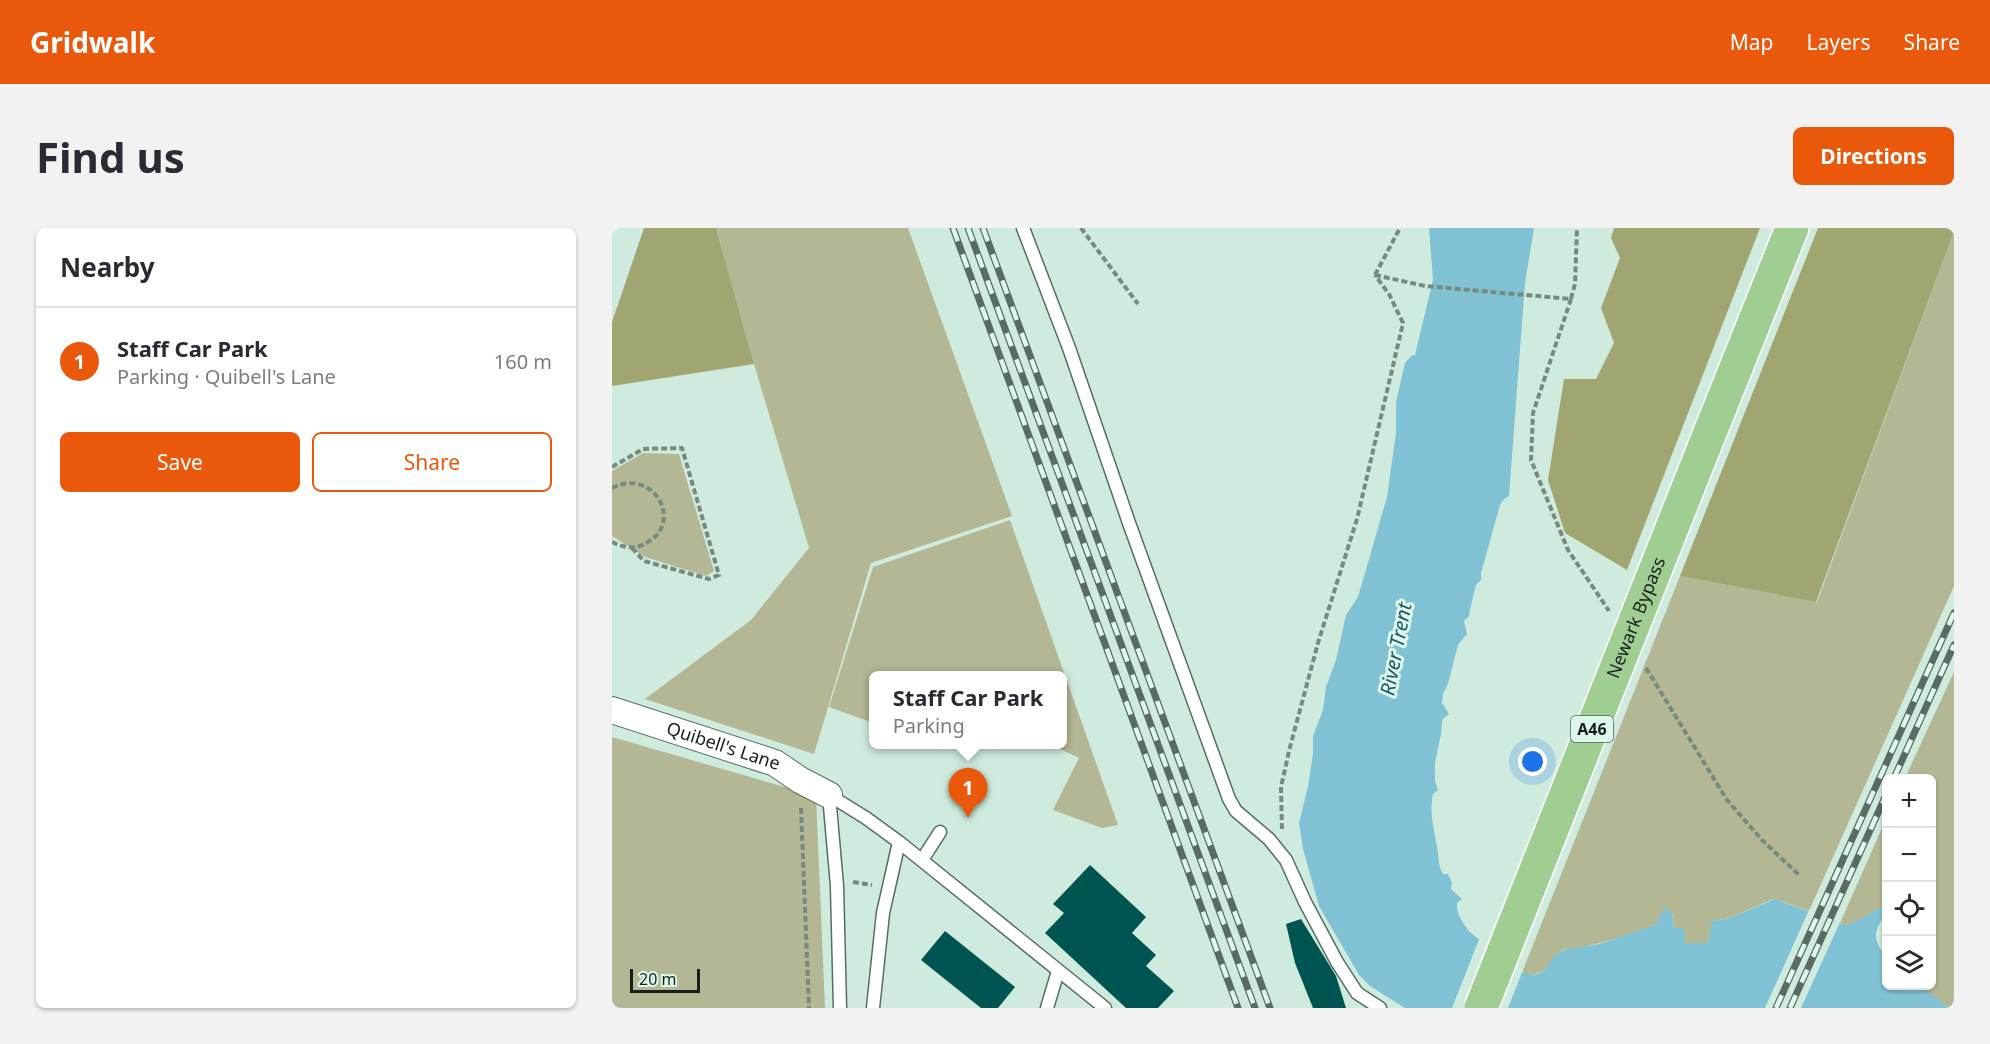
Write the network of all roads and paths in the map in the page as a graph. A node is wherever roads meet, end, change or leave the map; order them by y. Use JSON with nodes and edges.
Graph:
{"nodes":[{"id":1,"x":1023,"y":228,"type":"edge"},
{"id":2,"x":1081,"y":228,"type":"edge"},
{"id":3,"x":1400,"y":228,"type":"edge"},
{"id":4,"x":1577,"y":228,"type":"edge"},
{"id":5,"x":1792,"y":228,"type":"edge"},
{"id":6,"x":1375,"y":275,"type":"junction"},
{"id":7,"x":1138,"y":304,"type":"dead end"},
{"id":8,"x":612,"y":467,"type":"edge"},
{"id":9,"x":612,"y":488,"type":"edge"},
{"id":10,"x":612,"y":542,"type":"edge"},
{"id":11,"x":632,"y":548,"type":"junction"},
{"id":12,"x":612,"y":710,"type":"edge"},
{"id":13,"x":800,"y":780,"type":"junction"},
{"id":14,"x":829,"y":795,"type":"junction"},
{"id":15,"x":940,"y":832,"type":"dead end"},
{"id":16,"x":899,"y":842,"type":"junction"},
{"id":17,"x":1280,"y":853,"type":"junction"},
{"id":18,"x":922,"y":861,"type":"junction"},
{"id":19,"x":852,"y":882,"type":"dead end"},
{"id":20,"x":888,"y":889,"type":"junction"},
{"id":21,"x":1058,"y":971,"type":"junction"},
{"id":22,"x":808,"y":1008,"type":"edge"},
{"id":23,"x":840,"y":1008,"type":"edge"},
{"id":24,"x":873,"y":1008,"type":"edge"},
{"id":25,"x":1047,"y":1008,"type":"edge"},
{"id":26,"x":1105,"y":1008,"type":"edge"},
{"id":27,"x":1380,"y":1008,"type":"edge"},
{"id":28,"x":1480,"y":1008,"type":"edge"}],
"edges":[{"from":1,"to":17,"type":"lane"},
{"from":2,"to":7,"type":"path"},
{"from":3,"to":6,"type":"path"},
{"from":4,"to":6,"type":"path"},
{"from":5,"to":28,"type":"highway","name":"Newark Bypass","number":"A46","bridge":true},
{"from":6,"to":17,"type":"path"},
{"from":8,"to":11,"type":"path"},
{"from":9,"to":11,"type":"path"},
{"from":10,"to":11,"type":"path"},
{"from":12,"to":13,"type":"street","name":"Quibell's Lane"},
{"from":13,"to":14,"type":"street","name":"Quibell's Lane"},
{"from":13,"to":22,"type":"path"},
{"from":14,"to":16,"type":"lane"},
{"from":14,"to":23,"type":"lane"},
{"from":15,"to":18,"type":"lane"},
{"from":16,"to":18,"type":"lane"},
{"from":16,"to":20,"type":"lane"},
{"from":17,"to":27,"type":"lane"},
{"from":18,"to":21,"type":"lane"},
{"from":19,"to":20,"type":"path"},
{"from":20,"to":24,"type":"lane"},
{"from":21,"to":25,"type":"lane"},
{"from":21,"to":26,"type":"lane"}]}
